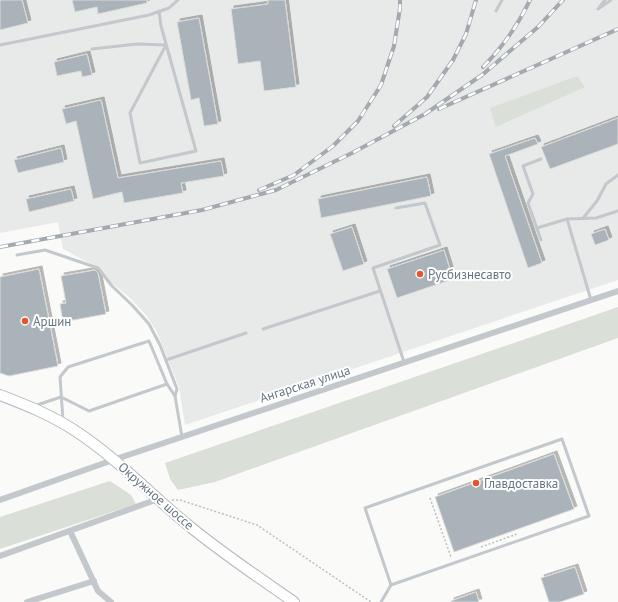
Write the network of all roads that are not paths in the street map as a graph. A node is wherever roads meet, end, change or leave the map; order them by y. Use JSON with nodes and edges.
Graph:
{"nodes":[{"id":1,"x":178,"y":0,"type":"edge"},
{"id":2,"x":502,"y":0,"type":"edge"},
{"id":3,"x":605,"y":0,"type":"edge"},
{"id":4,"x":612,"y":0,"type":"edge"},
{"id":5,"x":159,"y":11,"type":"junction"},
{"id":6,"x":496,"y":11,"type":"dead end"},
{"id":7,"x":166,"y":44,"type":"junction"},
{"id":8,"x":0,"y":45,"type":"edge"},
{"id":9,"x":92,"y":49,"type":"dead end"},
{"id":10,"x":541,"y":160,"type":"dead end"},
{"id":11,"x":618,"y":175,"type":"edge"},
{"id":12,"x":396,"y":208,"type":"dead end"},
{"id":13,"x":618,"y":211,"type":"edge"},
{"id":14,"x":584,"y":218,"type":"junction"},
{"id":15,"x":567,"y":219,"type":"junction"},
{"id":16,"x":537,"y":228,"type":"junction"},
{"id":17,"x":541,"y":240,"type":"dead end"},
{"id":18,"x":17,"y":255,"type":"dead end"},
{"id":19,"x":380,"y":291,"type":"junction"},
{"id":20,"x":618,"y":291,"type":"edge"},
{"id":21,"x":591,"y":300,"type":"junction"},
{"id":22,"x":263,"y":329,"type":"dead end"},
{"id":23,"x":246,"y":333,"type":"dead end"},
{"id":24,"x":166,"y":360,"type":"junction"},
{"id":25,"x":404,"y":362,"type":"junction"},
{"id":26,"x":167,"y":384,"type":"junction"},
{"id":27,"x":0,"y":396,"type":"edge"},
{"id":28,"x":175,"y":396,"type":"junction"},
{"id":29,"x":61,"y":397,"type":"junction"},
{"id":30,"x":30,"y":407,"type":"junction"},
{"id":31,"x":64,"y":424,"type":"junction"},
{"id":32,"x":182,"y":436,"type":"junction"},
{"id":33,"x":113,"y":460,"type":"junction"},
{"id":34,"x":158,"y":498,"type":"junction"},
{"id":35,"x":0,"y":500,"type":"edge"},
{"id":36,"x":70,"y":531,"type":"junction"},
{"id":37,"x":0,"y":556,"type":"edge"},
{"id":38,"x":94,"y":581,"type":"junction"},
{"id":39,"x":391,"y":585,"type":"junction"},
{"id":40,"x":27,"y":602,"type":"edge"},
{"id":41,"x":111,"y":602,"type":"edge"},
{"id":42,"x":294,"y":602,"type":"edge"},
{"id":43,"x":381,"y":602,"type":"edge"}],
"edges":[{"from":1,"to":5,"type":"lane"},
{"from":2,"to":6,"type":"lane"},
{"from":3,"to":4,"type":"lane"},
{"from":5,"to":7,"type":"lane"},
{"from":5,"to":8,"type":"lane"},
{"from":7,"to":7,"type":"lane"},
{"from":7,"to":9,"type":"lane"},
{"from":10,"to":16,"type":"lane"},
{"from":11,"to":14,"type":"lane"},
{"from":12,"to":19,"type":"lane"},
{"from":13,"to":14,"type":"lane"},
{"from":14,"to":15,"type":"lane"},
{"from":15,"to":16,"type":"lane"},
{"from":15,"to":21,"type":"lane"},
{"from":16,"to":17,"type":"lane"},
{"from":18,"to":24,"type":"lane"},
{"from":19,"to":22,"type":"lane"},
{"from":19,"to":25,"type":"lane"},
{"from":20,"to":21,"type":"street","name":"Ангарская улица"},
{"from":21,"to":25,"type":"street","name":"Ангарская улица"},
{"from":23,"to":24,"type":"lane"},
{"from":24,"to":28,"type":"lane"},
{"from":25,"to":32,"type":"street","name":"Ангарская улица"},
{"from":26,"to":28,"type":"lane"},
{"from":26,"to":29,"type":"lane"},
{"from":26,"to":29,"type":"lane"},
{"from":27,"to":30,"type":"main road","name":"Окружное шоссе"},
{"from":28,"to":32,"type":"lane"},
{"from":29,"to":30,"type":"lane"},
{"from":29,"to":31,"type":"lane"},
{"from":30,"to":31,"type":"main road","name":"Окружное шоссе"},
{"from":31,"to":33,"type":"main road","name":"Окружное шоссе"},
{"from":32,"to":33,"type":"street","name":"Ангарская улица"},
{"from":33,"to":34,"type":"main road","name":"Окружное шоссе"},
{"from":33,"to":35,"type":"street","name":"Ангарская улица"},
{"from":34,"to":36,"type":"street"},
{"from":34,"to":42,"type":"main road","name":"Окружное шоссе"},
{"from":36,"to":37,"type":"street"},
{"from":36,"to":38,"type":"street"},
{"from":38,"to":40,"type":"street"},
{"from":38,"to":41,"type":"street"},
{"from":39,"to":39,"type":"lane"},
{"from":39,"to":43,"type":"lane"}]}
